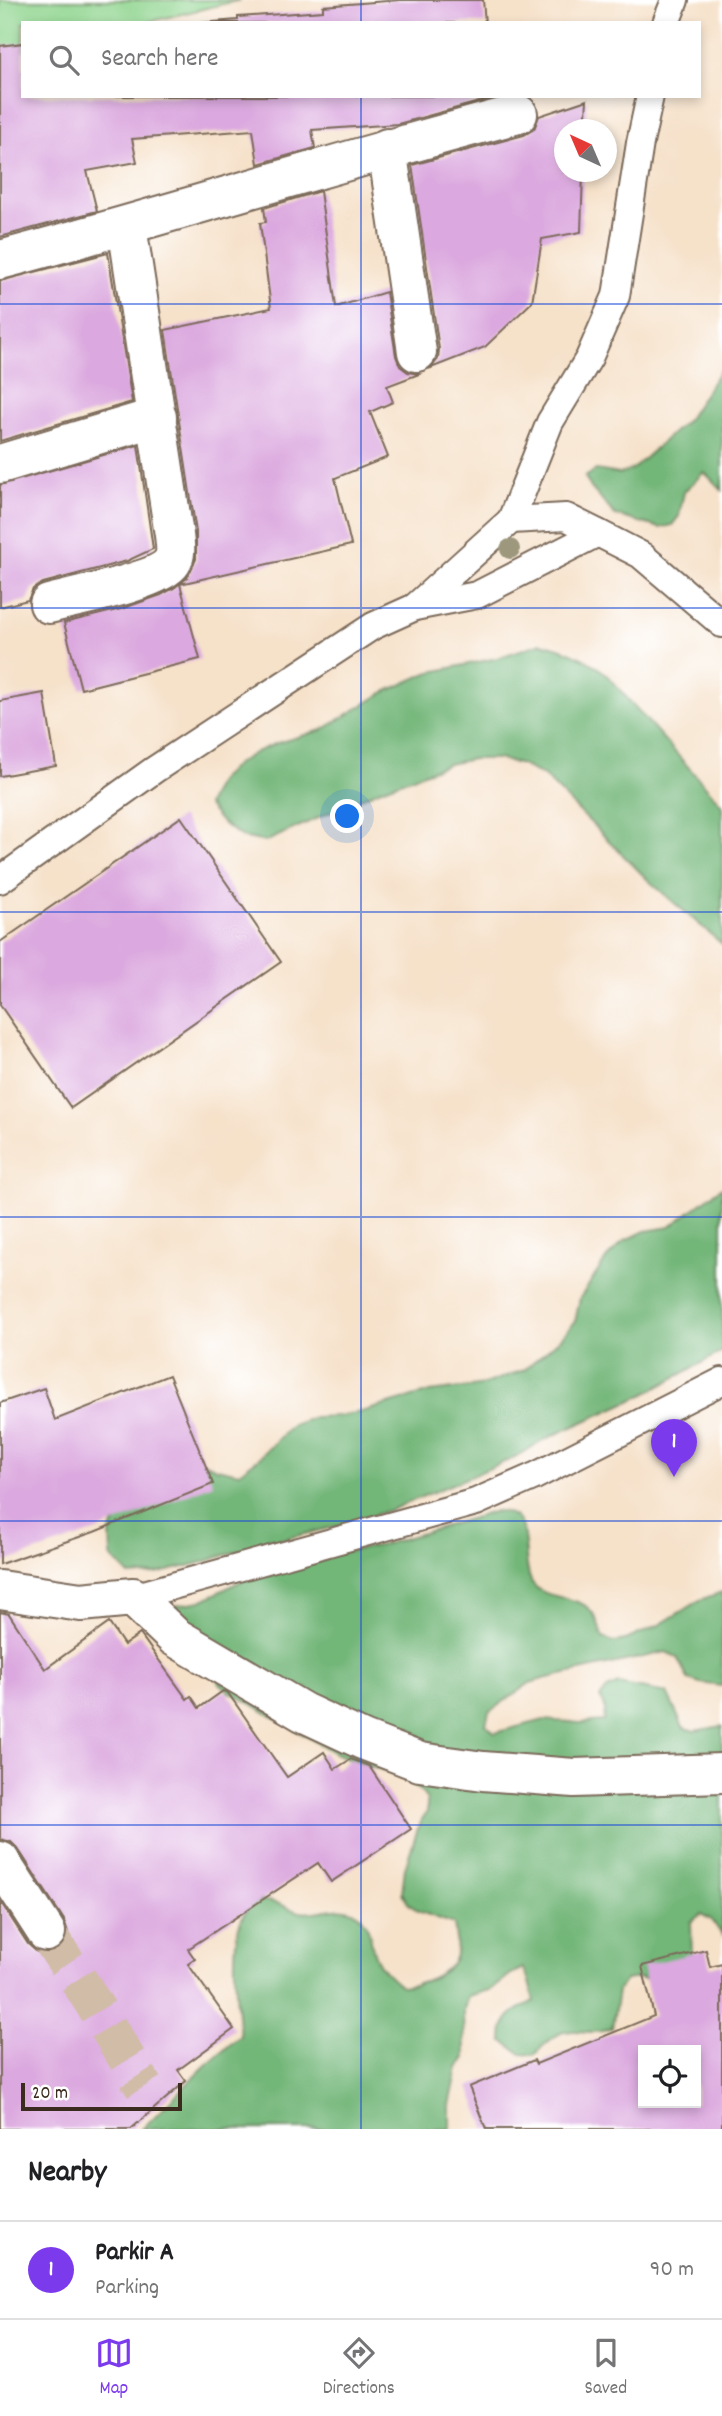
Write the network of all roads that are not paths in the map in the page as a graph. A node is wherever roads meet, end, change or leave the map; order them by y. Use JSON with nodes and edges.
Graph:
{"nodes":[{"id":1,"x":675,"y":0,"type":"edge"},
{"id":2,"x":667,"y":21,"type":"edge"},
{"id":3,"x":650,"y":98,"type":"edge"},
{"id":4,"x":518,"y":114,"type":"dead end"},
{"id":5,"x":387,"y":148,"type":"junction"},
{"id":6,"x":127,"y":226,"type":"junction"},
{"id":7,"x":0,"y":260,"type":"edge"},
{"id":8,"x":417,"y":352,"type":"dead end"},
{"id":9,"x":157,"y":417,"type":"junction"},
{"id":10,"x":0,"y":464,"type":"edge"},
{"id":11,"x":511,"y":520,"type":"junction"},
{"id":12,"x":598,"y":533,"type":"junction"},
{"id":13,"x":49,"y":604,"type":"dead end"},
{"id":14,"x":415,"y":607,"type":"junction"},
{"id":15,"x":722,"y":624,"type":"edge"},
{"id":16,"x":0,"y":880,"type":"edge"},
{"id":17,"x":722,"y":1381,"type":"edge"},
{"id":18,"x":0,"y":1590,"type":"edge"},
{"id":19,"x":133,"y":1597,"type":"junction"},
{"id":20,"x":722,"y":1773,"type":"edge"},
{"id":21,"x":0,"y":1861,"type":"edge"},
{"id":22,"x":46,"y":1932,"type":"tunnel mouth"}],
"edges":[{"from":1,"to":2,"type":"lane"},
{"from":3,"to":11,"type":"lane"},
{"from":4,"to":5,"type":"street"},
{"from":5,"to":6,"type":"street"},
{"from":5,"to":8,"type":"street"},
{"from":6,"to":7,"type":"street"},
{"from":6,"to":9,"type":"street"},
{"from":9,"to":10,"type":"street"},
{"from":9,"to":13,"type":"street"},
{"from":11,"to":12,"type":"lane"},
{"from":11,"to":14,"type":"lane"},
{"from":12,"to":14,"type":"lane"},
{"from":12,"to":15,"type":"lane"},
{"from":14,"to":16,"type":"lane"},
{"from":17,"to":19,"type":"lane"},
{"from":18,"to":19,"type":"street"},
{"from":19,"to":20,"type":"street"},
{"from":21,"to":22,"type":"street"}]}
